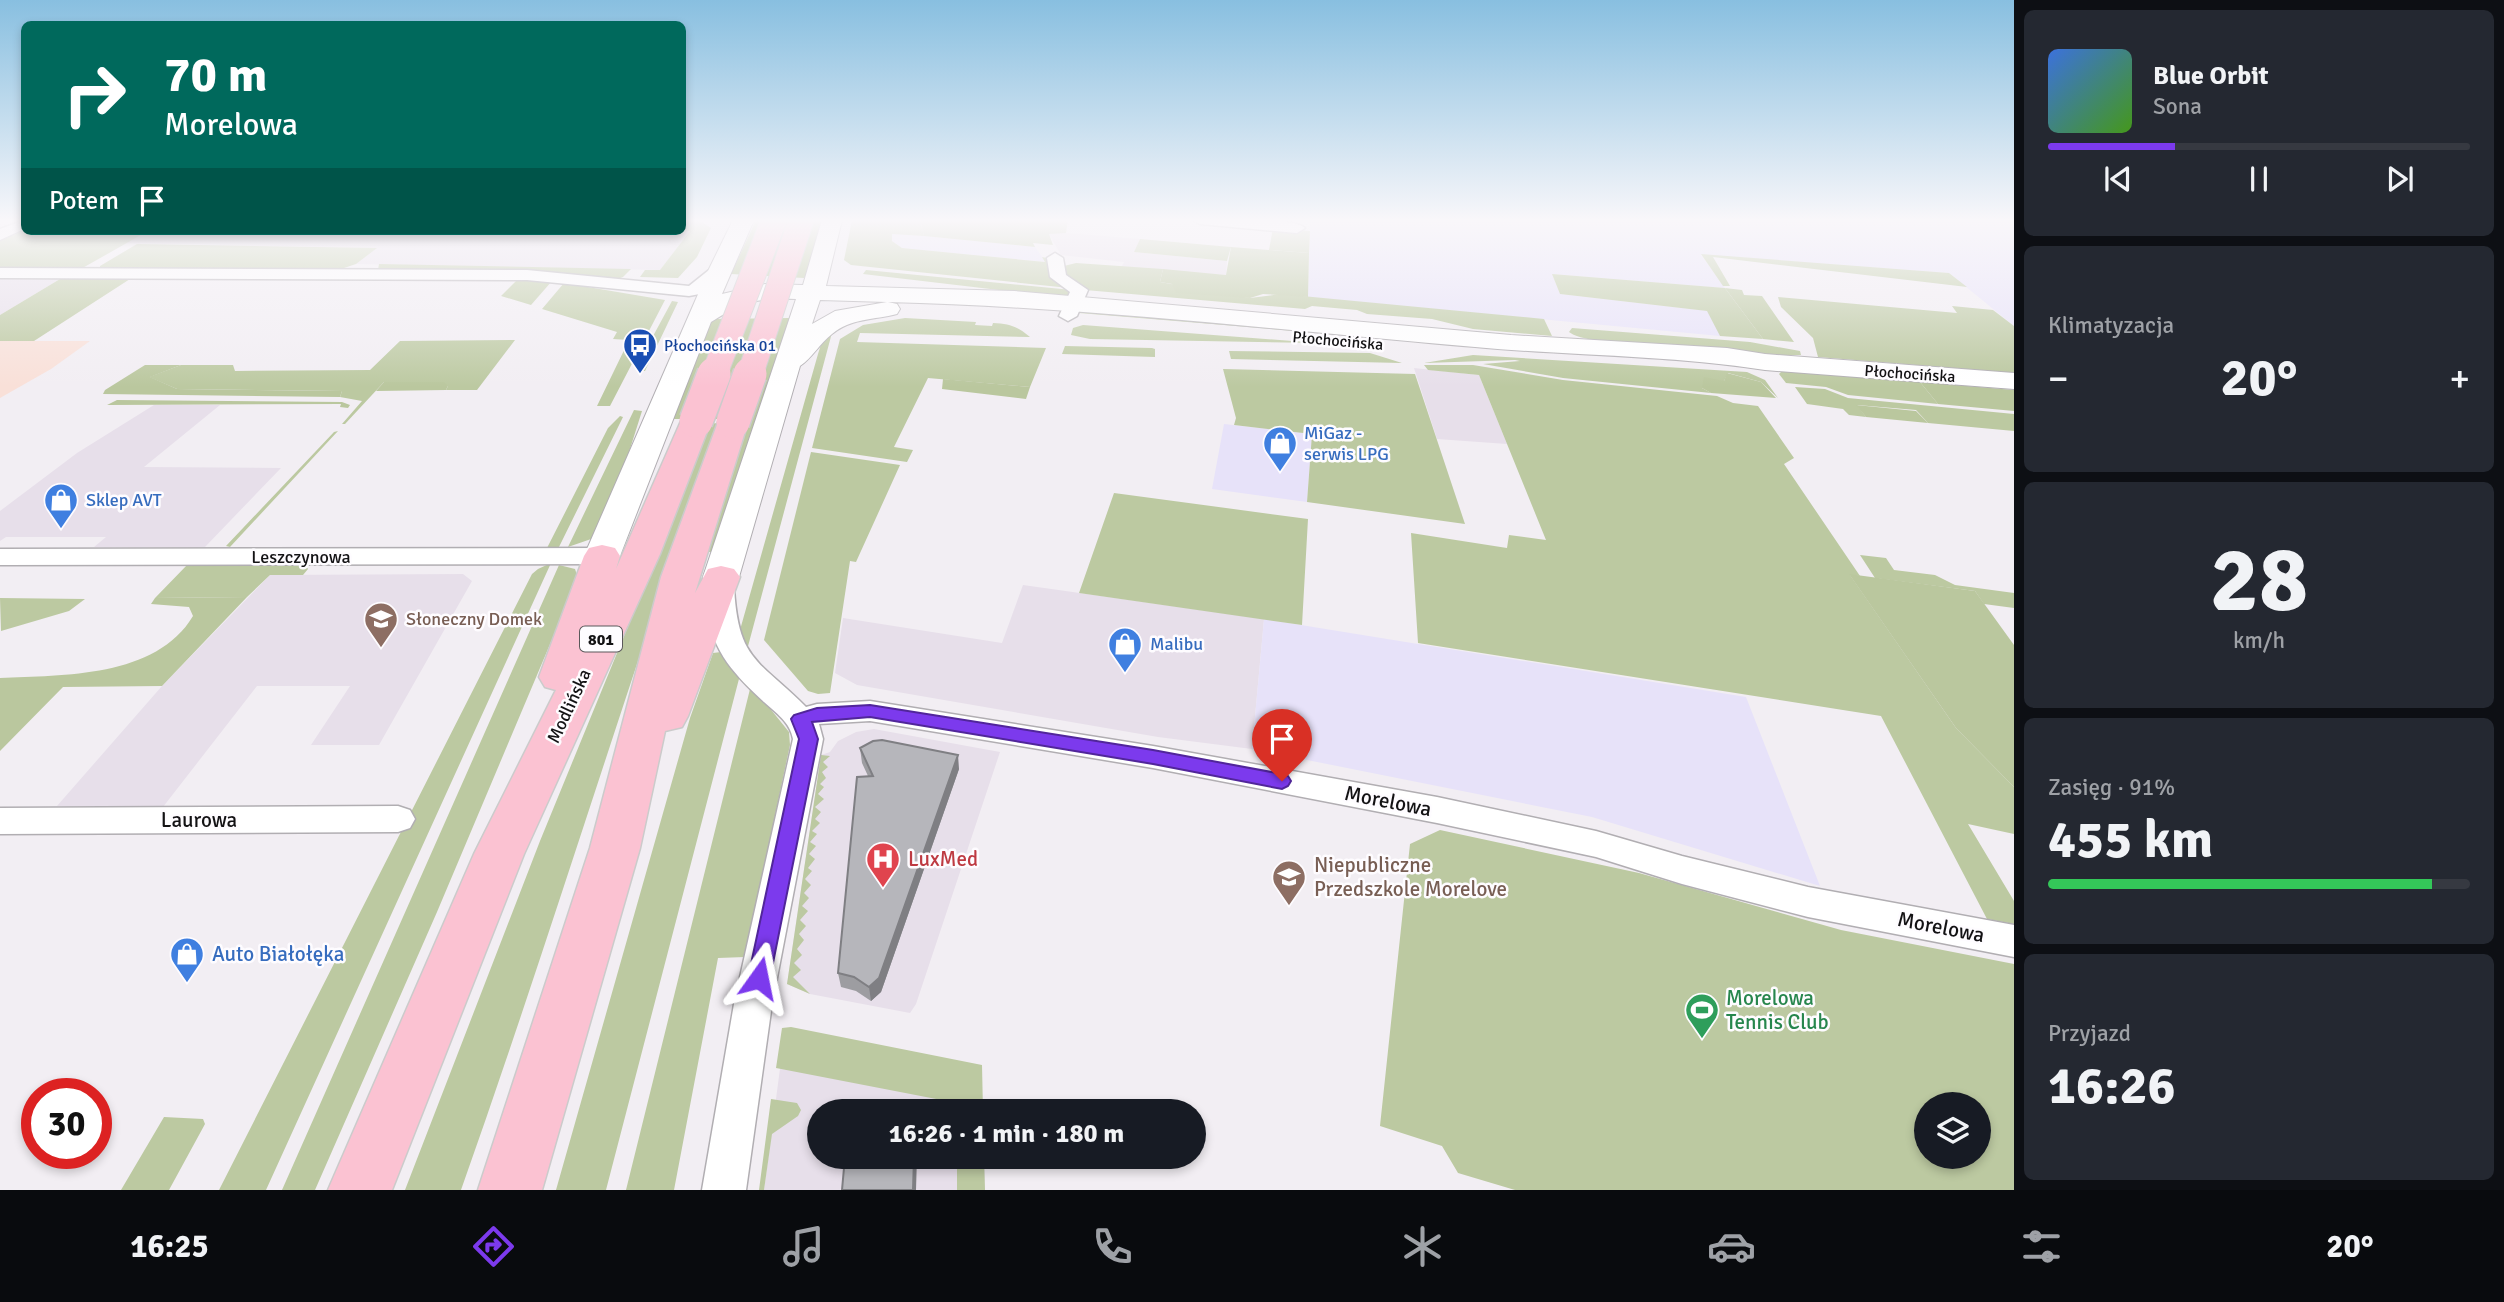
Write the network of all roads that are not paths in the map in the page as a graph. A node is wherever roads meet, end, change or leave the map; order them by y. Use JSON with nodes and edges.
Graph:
{"nodes":[{"id":1,"x":523,"y":276,"type":"edge"},
{"id":2,"x":713,"y":276,"type":"edge"},
{"id":3,"x":718,"y":276,"type":"edge"},
{"id":4,"x":724,"y":276,"type":"edge"},
{"id":5,"x":754,"y":276,"type":"edge"},
{"id":6,"x":784,"y":276,"type":"edge"},
{"id":7,"x":817,"y":276,"type":"edge"},
{"id":8,"x":861,"y":276,"type":"edge"},
{"id":9,"x":1058,"y":276,"type":"edge"},
{"id":10,"x":742,"y":295,"type":"junction"},
{"id":11,"x":809,"y":297,"type":"junction"},
{"id":12,"x":1014,"y":298,"type":"junction"},
{"id":13,"x":911,"y":307,"type":"junction"},
{"id":14,"x":1071,"y":310,"type":"junction"},
{"id":15,"x":702,"y":317,"type":"junction"},
{"id":16,"x":786,"y":369,"type":"junction"},
{"id":17,"x":2014,"y":380,"type":"edge"},
{"id":18,"x":714,"y":421,"type":"junction"},
{"id":19,"x":602,"y":556,"type":"junction"},
{"id":20,"x":0,"y":557,"type":"edge"},
{"id":21,"x":721,"y":578,"type":"junction"},
{"id":22,"x":800,"y":719,"type":"junction"},
{"id":23,"x":398,"y":819,"type":"dead end"},
{"id":24,"x":0,"y":821,"type":"edge"},
{"id":25,"x":615,"y":848,"type":"junction"},
{"id":26,"x":499,"y":854,"type":"junction"},
{"id":27,"x":2014,"y":941,"type":"edge"},
{"id":28,"x":360,"y":1190,"type":"edge"},
{"id":29,"x":510,"y":1190,"type":"edge"},
{"id":30,"x":724,"y":1190,"type":"edge"}],
"edges":[{"from":1,"to":2,"type":"street"},
{"from":3,"to":15,"type":"main road"},
{"from":4,"to":10,"type":"main road"},
{"from":5,"to":18,"type":"main road","name":"Modlińska","number":"801","bridge":true},
{"from":6,"to":18,"type":"main road","name":"Modlińska","number":"801","bridge":true},
{"from":7,"to":11,"type":"main road"},
{"from":8,"to":12,"type":"main road","name":"Płochocińska"},
{"from":9,"to":14,"type":"street"},
{"from":10,"to":11,"type":"main road","name":"Płochocińska"},
{"from":10,"to":15,"type":"main road"},
{"from":11,"to":12,"type":"main road","name":"Płochocińska"},
{"from":11,"to":13,"type":"main road","name":"Płochocińska"},
{"from":11,"to":16,"type":"main road"},
{"from":12,"to":14,"type":"main road","name":"Płochocińska"},
{"from":13,"to":14,"type":"main road","name":"Płochocińska"},
{"from":13,"to":16,"type":"main road","name":"Płochocińska"},
{"from":14,"to":17,"type":"main road","name":"Płochocińska"},
{"from":15,"to":19,"type":"main road"},
{"from":16,"to":21,"type":"main road"},
{"from":18,"to":25,"type":"main road","name":"Modlińska","number":"801"},
{"from":18,"to":26,"type":"main road","name":"Modlińska","number":"801"},
{"from":19,"to":20,"type":"street","name":"Leszczynowa"},
{"from":19,"to":26,"type":"main road"},
{"from":21,"to":22,"type":"street"},
{"from":21,"to":25,"type":"main road"},
{"from":22,"to":27,"type":"street","name":"Morelowa"},
{"from":22,"to":30,"type":"street"},
{"from":23,"to":24,"type":"street","name":"Laurowa"},
{"from":25,"to":29,"type":"main road","name":"Modlińska","number":"801"},
{"from":26,"to":28,"type":"main road","name":"Modlińska","number":"801"}]}
